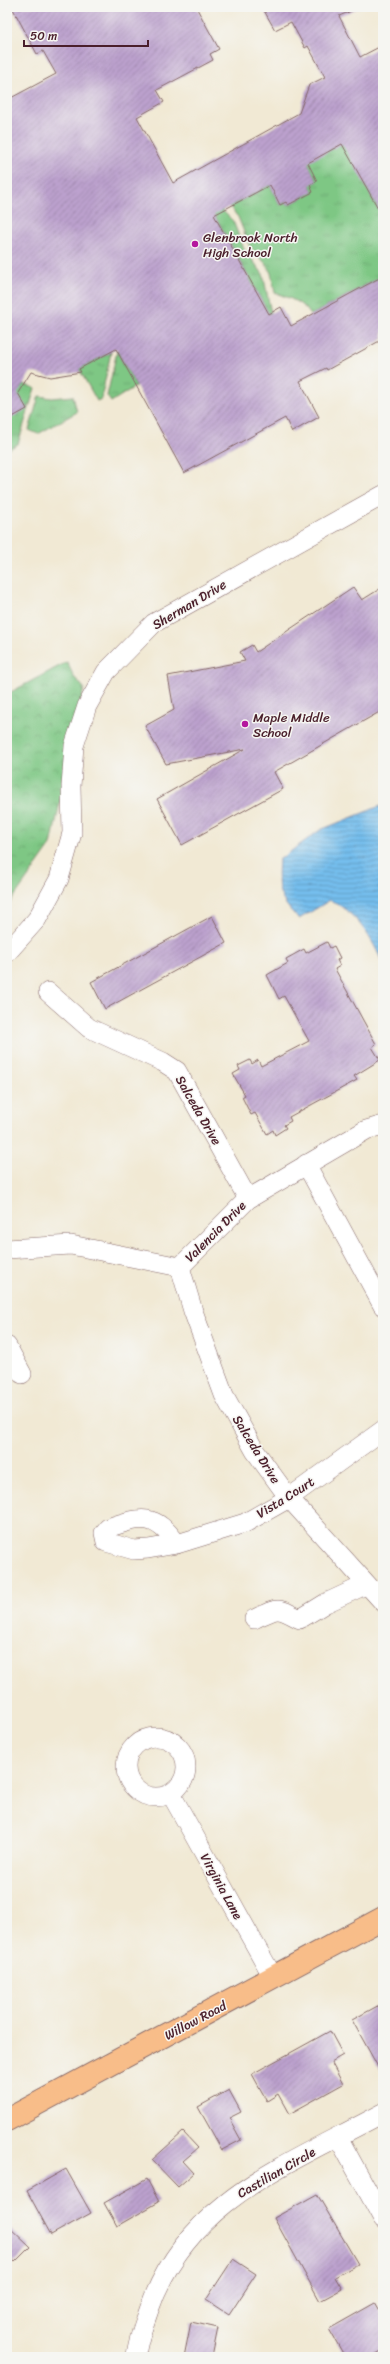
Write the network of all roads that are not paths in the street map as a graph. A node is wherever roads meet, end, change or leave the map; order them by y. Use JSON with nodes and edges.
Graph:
{"nodes":[{"id":1,"x":383,"y":495,"type":"edge"},
{"id":2,"x":7,"y":953,"type":"edge"},
{"id":3,"x":48,"y":992,"type":"dead end"},
{"id":4,"x":383,"y":1125,"type":"edge"},
{"id":5,"x":306,"y":1164,"type":"junction"},
{"id":6,"x":248,"y":1199,"type":"junction"},
{"id":7,"x":7,"y":1249,"type":"edge"},
{"id":8,"x":180,"y":1266,"type":"junction"},
{"id":9,"x":383,"y":1306,"type":"edge"},
{"id":10,"x":7,"y":1346,"type":"edge"},
{"id":11,"x":22,"y":1374,"type":"dead end"},
{"id":12,"x":383,"y":1430,"type":"edge"},
{"id":13,"x":289,"y":1498,"type":"junction"},
{"id":14,"x":177,"y":1544,"type":"dead end"},
{"id":15,"x":365,"y":1585,"type":"junction"},
{"id":16,"x":383,"y":1602,"type":"edge"},
{"id":17,"x":254,"y":1620,"type":"dead end"},
{"id":18,"x":171,"y":1794,"type":"dead end"},
{"id":19,"x":383,"y":1918,"type":"edge"},
{"id":20,"x":273,"y":1977,"type":"junction"},
{"id":21,"x":383,"y":2113,"type":"edge"},
{"id":22,"x":7,"y":2120,"type":"edge"},
{"id":23,"x":338,"y":2137,"type":"junction"},
{"id":24,"x":383,"y":2220,"type":"edge"},
{"id":25,"x":136,"y":2357,"type":"edge"}],
"edges":[{"from":1,"to":2,"type":"street","name":"Sherman Drive"},
{"from":3,"to":6,"type":"street","name":"Salceda Drive"},
{"from":4,"to":5,"type":"street","name":"Valencia Drive"},
{"from":5,"to":6,"type":"street","name":"Valencia Drive"},
{"from":5,"to":9,"type":"street"},
{"from":6,"to":8,"type":"street","name":"Valencia Drive"},
{"from":7,"to":8,"type":"street","name":"Valencia Drive"},
{"from":8,"to":13,"type":"street","name":"Salceda Drive"},
{"from":10,"to":11,"type":"street"},
{"from":12,"to":13,"type":"street","name":"Vista Court"},
{"from":13,"to":14,"type":"street","name":"Vista Court"},
{"from":13,"to":15,"type":"street","name":"Salceda Drive"},
{"from":15,"to":16,"type":"street","name":"Salceda Drive"},
{"from":15,"to":17,"type":"street"},
{"from":18,"to":20,"type":"street","name":"Virginia Lane"},
{"from":19,"to":20,"type":"main road","name":"Willow Road"},
{"from":20,"to":22,"type":"main road","name":"Willow Road"},
{"from":21,"to":23,"type":"street","name":"Castilian Circle"},
{"from":23,"to":24,"type":"street"},
{"from":23,"to":25,"type":"street","name":"Castilian Circle"}]}
